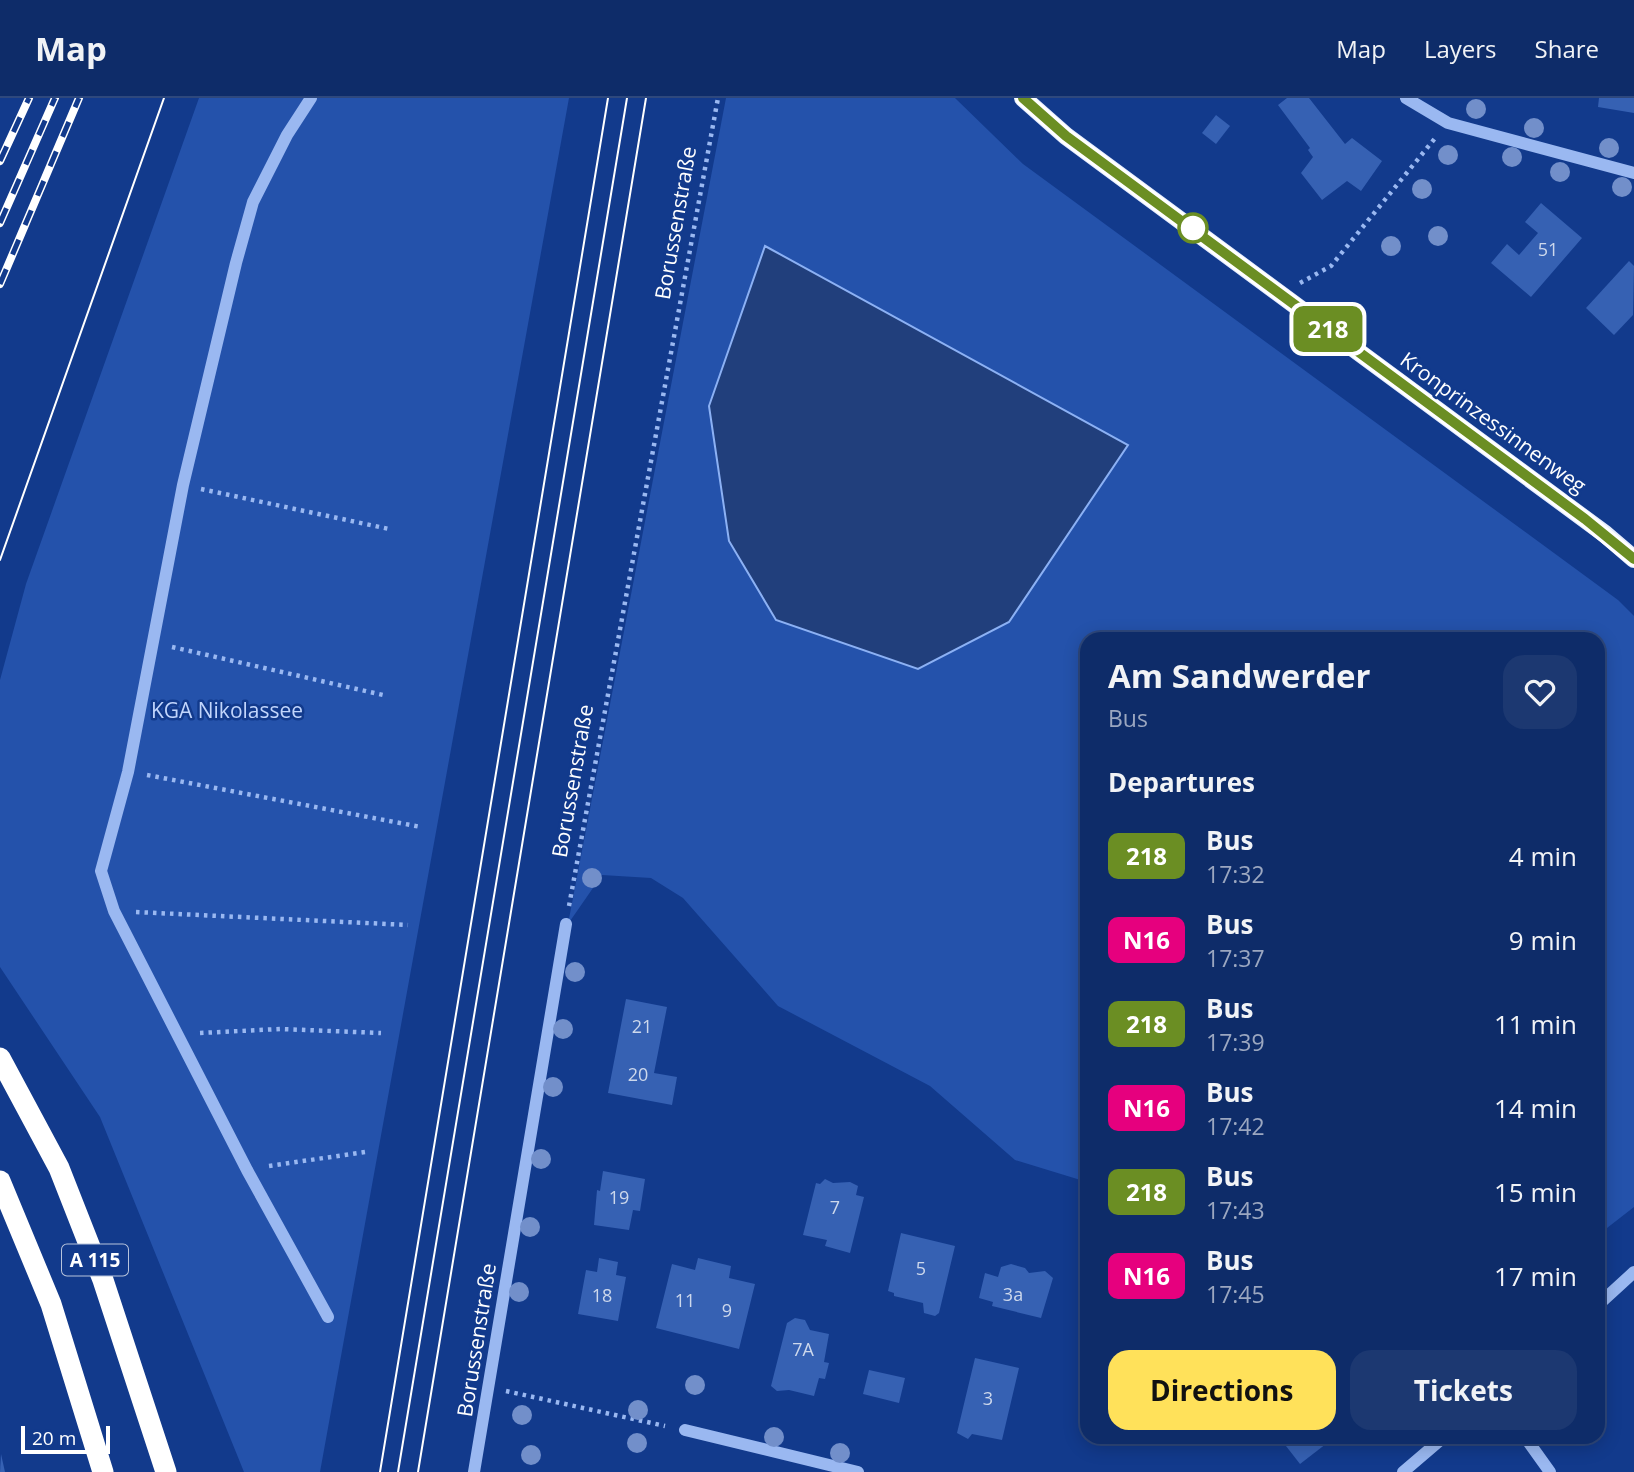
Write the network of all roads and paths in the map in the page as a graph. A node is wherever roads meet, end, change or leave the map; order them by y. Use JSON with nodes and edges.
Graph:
{"nodes":[{"id":1,"x":311,"y":98,"type":"edge"},
{"id":2,"x":718,"y":98,"type":"edge"},
{"id":3,"x":1023,"y":98,"type":"edge"},
{"id":4,"x":1406,"y":98,"type":"edge"},
{"id":5,"x":1448,"y":123,"type":"junction"},
{"id":6,"x":1634,"y":173,"type":"edge"},
{"id":7,"x":1331,"y":266,"type":"dead end"},
{"id":8,"x":183,"y":485,"type":"junction"},
{"id":9,"x":389,"y":529,"type":"dead end"},
{"id":10,"x":1634,"y":559,"type":"edge"},
{"id":11,"x":154,"y":643,"type":"junction"},
{"id":12,"x":383,"y":695,"type":"dead end"},
{"id":13,"x":128,"y":772,"type":"junction"},
{"id":14,"x":421,"y":827,"type":"dead end"},
{"id":15,"x":114,"y":911,"type":"junction"},
{"id":16,"x":566,"y":924,"type":"joint"},
{"id":17,"x":408,"y":925,"type":"dead end"},
{"id":18,"x":381,"y":1032,"type":"dead end"},
{"id":19,"x":179,"y":1034,"type":"junction"},
{"id":20,"x":0,"y":1058,"type":"edge"},
{"id":21,"x":365,"y":1152,"type":"dead end"},
{"id":22,"x":247,"y":1170,"type":"junction"},
{"id":23,"x":0,"y":1181,"type":"edge"},
{"id":24,"x":1634,"y":1272,"type":"edge"},
{"id":25,"x":1605,"y":1299,"type":"edge"},
{"id":26,"x":328,"y":1317,"type":"dead end"},
{"id":27,"x":488,"y":1388,"type":"junction"},
{"id":28,"x":685,"y":1430,"type":"joint"},
{"id":29,"x":1436,"y":1444,"type":"edge"},
{"id":30,"x":1530,"y":1444,"type":"edge"},
{"id":31,"x":103,"y":1472,"type":"edge"},
{"id":32,"x":166,"y":1472,"type":"edge"},
{"id":33,"x":474,"y":1472,"type":"edge"},
{"id":34,"x":858,"y":1472,"type":"edge"},
{"id":35,"x":1403,"y":1472,"type":"edge"},
{"id":36,"x":1550,"y":1472,"type":"edge"}],
"edges":[{"from":1,"to":8,"type":"street"},
{"from":2,"to":16,"type":"path","name":"Borussenstraße"},
{"from":3,"to":10,"type":"main road","name":"Kronprinzessinnenweg"},
{"from":4,"to":5,"type":"street"},
{"from":5,"to":6,"type":"street"},
{"from":5,"to":7,"type":"path"},
{"from":8,"to":9,"type":"path"},
{"from":8,"to":11,"type":"street"},
{"from":11,"to":12,"type":"path"},
{"from":11,"to":13,"type":"street"},
{"from":13,"to":14,"type":"path"},
{"from":13,"to":15,"type":"street"},
{"from":15,"to":17,"type":"path"},
{"from":15,"to":19,"type":"street"},
{"from":16,"to":27,"type":"street","name":"Borussenstraße"},
{"from":18,"to":19,"type":"path"},
{"from":19,"to":22,"type":"street"},
{"from":20,"to":32,"type":"highway","number":"A 115"},
{"from":21,"to":22,"type":"path"},
{"from":22,"to":26,"type":"street"},
{"from":23,"to":31,"type":"highway","number":"A 115"},
{"from":24,"to":25,"type":"street"},
{"from":27,"to":28,"type":"path"},
{"from":27,"to":33,"type":"street","name":"Borussenstraße"},
{"from":28,"to":34,"type":"street"},
{"from":29,"to":35,"type":"street"},
{"from":30,"to":36,"type":"street"}]}
